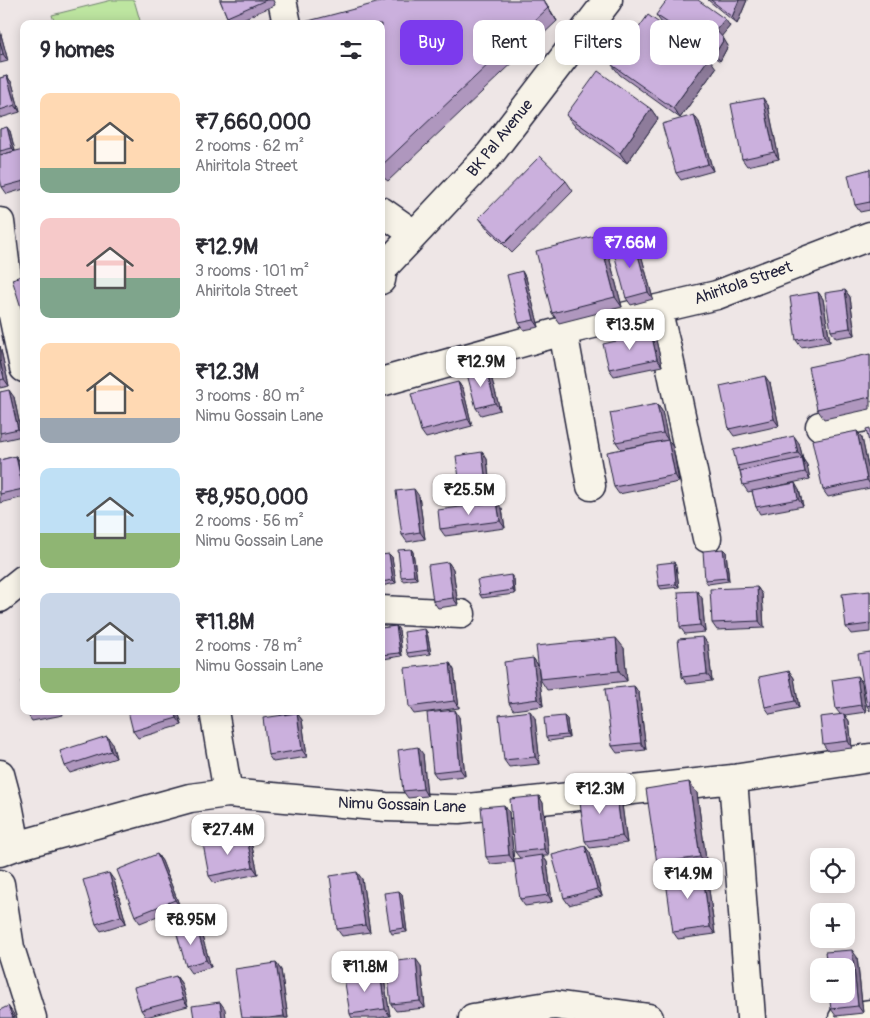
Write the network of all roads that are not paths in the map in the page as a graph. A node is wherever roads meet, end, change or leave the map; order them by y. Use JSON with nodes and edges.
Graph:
{"nodes":[{"id":1,"x":282,"y":0,"type":"edge"},
{"id":2,"x":608,"y":0,"type":"edge"},
{"id":3,"x":286,"y":20,"type":"edge"},
{"id":4,"x":385,"y":214,"type":"edge"},
{"id":5,"x":0,"y":222,"type":"edge"},
{"id":6,"x":414,"y":234,"type":"junction"},
{"id":7,"x":870,"y":236,"type":"edge"},
{"id":8,"x":385,"y":268,"type":"edge"},
{"id":9,"x":5,"y":302,"type":"edge"},
{"id":10,"x":657,"y":309,"type":"junction"},
{"id":11,"x":563,"y":331,"type":"junction"},
{"id":12,"x":20,"y":354,"type":"edge"},
{"id":13,"x":385,"y":381,"type":"edge"},
{"id":14,"x":870,"y":416,"type":"edge"},
{"id":15,"x":820,"y":426,"type":"edge"},
{"id":16,"x":591,"y":486,"type":"dead end"},
{"id":17,"x":707,"y":538,"type":"dead end"},
{"id":18,"x":20,"y":582,"type":"edge"},
{"id":19,"x":0,"y":598,"type":"edge"},
{"id":20,"x":385,"y":610,"type":"edge"},
{"id":21,"x":461,"y":614,"type":"dead end"},
{"id":22,"x":215,"y":715,"type":"edge"},
{"id":23,"x":870,"y":758,"type":"edge"},
{"id":24,"x":0,"y":774,"type":"edge"},
{"id":25,"x":733,"y":779,"type":"junction"},
{"id":26,"x":228,"y":793,"type":"junction"},
{"id":27,"x":8,"y":849,"type":"edge"},
{"id":28,"x":0,"y":884,"type":"edge"},
{"id":29,"x":5,"y":950,"type":"edge"},
{"id":30,"x":554,"y":1012,"type":"edge"},
{"id":31,"x":870,"y":1014,"type":"edge"},
{"id":32,"x":32,"y":1018,"type":"edge"},
{"id":33,"x":473,"y":1018,"type":"edge"},
{"id":34,"x":649,"y":1018,"type":"edge"},
{"id":35,"x":751,"y":1018,"type":"edge"},
{"id":36,"x":843,"y":1018,"type":"edge"}],
"edges":[{"from":1,"to":3,"type":"street"},
{"from":2,"to":6,"type":"street","name":"BK Pal Avenue"},
{"from":4,"to":6,"type":"street"},
{"from":5,"to":9,"type":"street"},
{"from":6,"to":8,"type":"street","name":"BK Pal Avenue"},
{"from":7,"to":10,"type":"street","name":"Ahiritola Street"},
{"from":9,"to":12,"type":"street"},
{"from":10,"to":11,"type":"street","name":"Ahiritola Street"},
{"from":10,"to":17,"type":"street"},
{"from":11,"to":13,"type":"street","name":"Ahiritola Street"},
{"from":11,"to":16,"type":"street"},
{"from":14,"to":15,"type":"street"},
{"from":18,"to":19,"type":"street"},
{"from":20,"to":21,"type":"street"},
{"from":22,"to":26,"type":"street"},
{"from":23,"to":25,"type":"street","name":"Nimu Gossain Lane"},
{"from":24,"to":27,"type":"street"},
{"from":25,"to":26,"type":"street","name":"Nimu Gossain Lane"},
{"from":25,"to":35,"type":"street"},
{"from":26,"to":27,"type":"street","name":"Nimu Gossain Lane"},
{"from":28,"to":29,"type":"street"},
{"from":29,"to":32,"type":"street"},
{"from":30,"to":33,"type":"street"},
{"from":30,"to":34,"type":"street"},
{"from":31,"to":36,"type":"street"}]}
